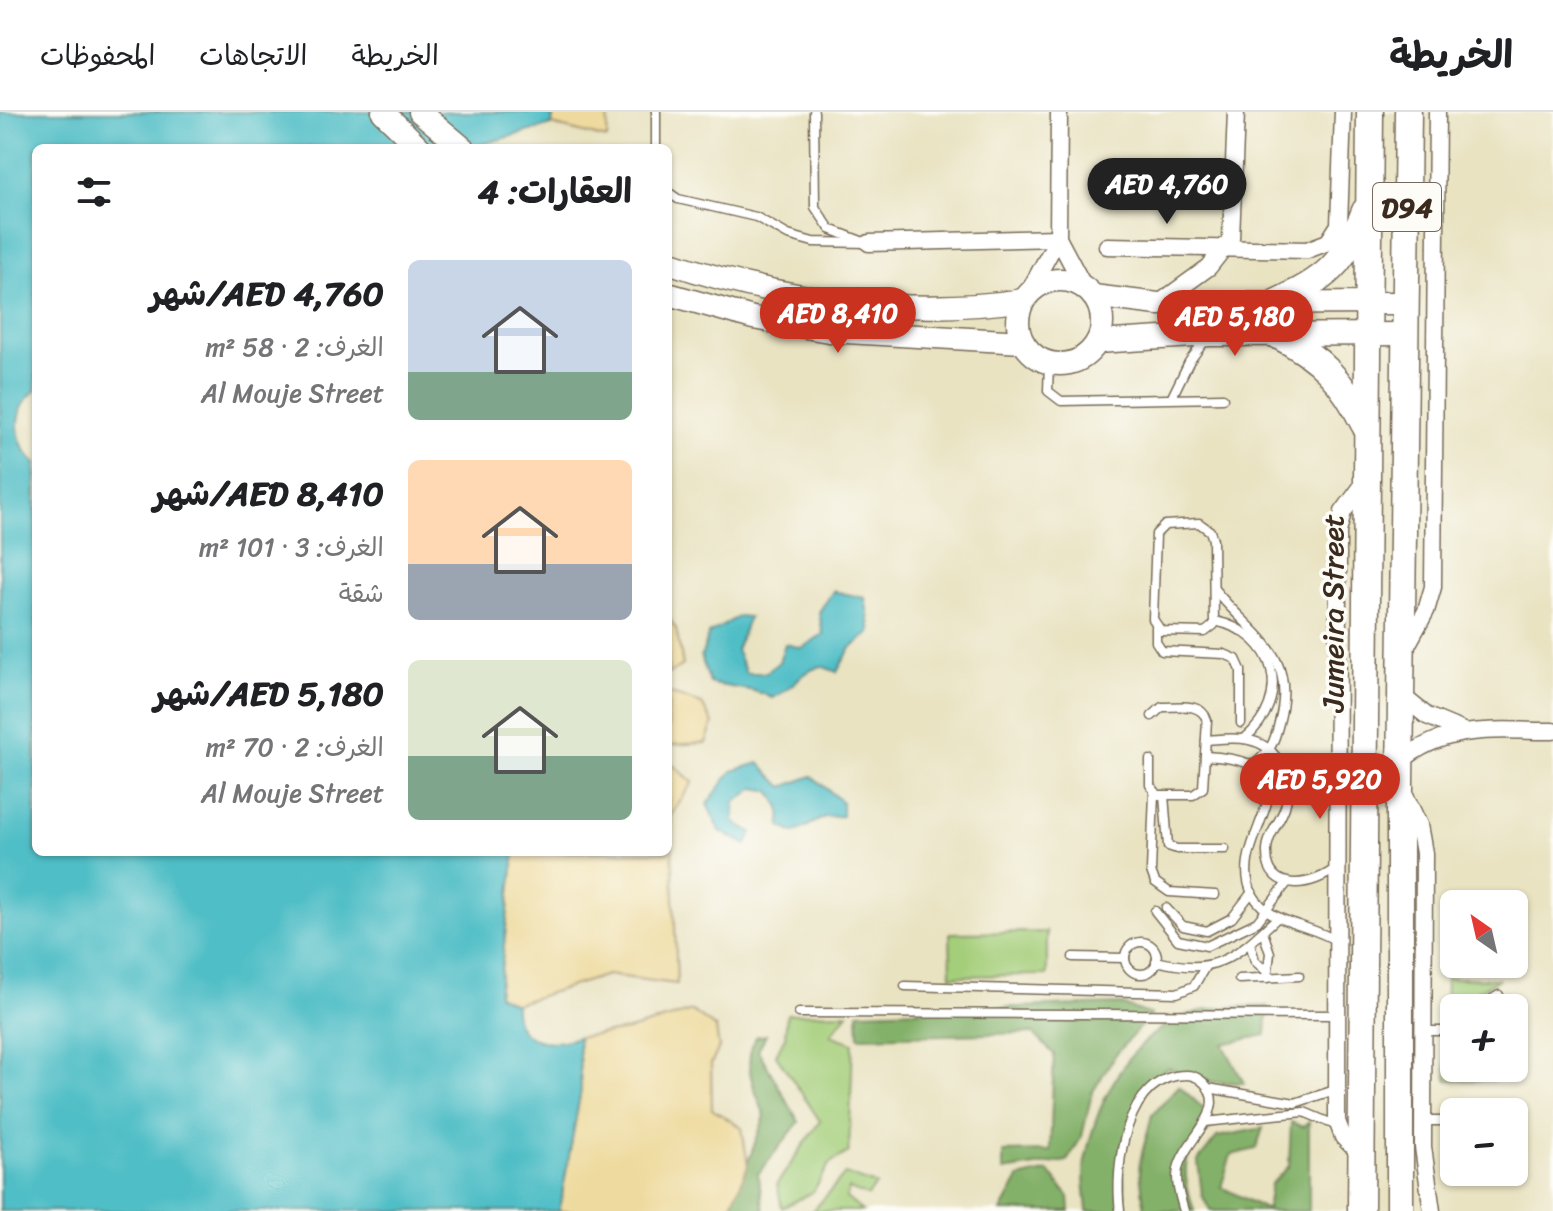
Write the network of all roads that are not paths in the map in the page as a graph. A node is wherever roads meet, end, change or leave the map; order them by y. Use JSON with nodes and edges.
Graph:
{"nodes":[{"id":1,"x":383,"y":112,"type":"edge"},
{"id":2,"x":420,"y":112,"type":"edge"},
{"id":3,"x":656,"y":112,"type":"edge"},
{"id":4,"x":814,"y":112,"type":"edge"},
{"id":5,"x":1059,"y":112,"type":"edge"},
{"id":6,"x":1236,"y":112,"type":"edge"},
{"id":7,"x":1343,"y":112,"type":"edge"},
{"id":8,"x":1370,"y":112,"type":"edge"},
{"id":9,"x":1408,"y":112,"type":"edge"},
{"id":10,"x":1437,"y":112,"type":"edge"},
{"id":11,"x":416,"y":144,"type":"edge"},
{"id":12,"x":458,"y":144,"type":"edge"},
{"id":13,"x":656,"y":144,"type":"edge"},
{"id":14,"x":672,"y":195,"type":"edge"},
{"id":15,"x":1371,"y":197,"type":"junction"},
{"id":16,"x":1058,"y":238,"type":"junction"},
{"id":17,"x":869,"y":243,"type":"junction"},
{"id":18,"x":1107,"y":246,"type":"dead end"},
{"id":19,"x":1227,"y":246,"type":"junction"},
{"id":20,"x":672,"y":263,"type":"edge"},
{"id":21,"x":1088,"y":292,"type":"junction"},
{"id":22,"x":672,"y":295,"type":"edge"},
{"id":23,"x":1026,"y":298,"type":"junction"},
{"id":24,"x":1275,"y":303,"type":"junction"},
{"id":25,"x":1370,"y":303,"type":"junction"},
{"id":26,"x":1406,"y":303,"type":"junction"},
{"id":27,"x":1158,"y":304,"type":"junction"},
{"id":28,"x":1406,"y":334,"type":"junction"},
{"id":29,"x":1210,"y":335,"type":"junction"},
{"id":30,"x":1277,"y":335,"type":"junction"},
{"id":31,"x":1370,"y":335,"type":"junction"},
{"id":32,"x":1023,"y":342,"type":"junction"},
{"id":33,"x":1097,"y":342,"type":"junction"},
{"id":34,"x":1049,"y":363,"type":"junction"},
{"id":35,"x":1172,"y":397,"type":"junction"},
{"id":36,"x":1223,"y":398,"type":"dead end"},
{"id":37,"x":1365,"y":426,"type":"junction"},
{"id":38,"x":1365,"y":482,"type":"junction"},
{"id":39,"x":1214,"y":590,"type":"junction"},
{"id":40,"x":1215,"y":621,"type":"junction"},
{"id":41,"x":1156,"y":627,"type":"junction"},
{"id":42,"x":1403,"y":653,"type":"junction"},
{"id":43,"x":1401,"y":695,"type":"junction"},
{"id":44,"x":1152,"y":716,"type":"dead end"},
{"id":45,"x":1241,"y":723,"type":"dead end"},
{"id":46,"x":1464,"y":731,"type":"junction"},
{"id":47,"x":1553,"y":731,"type":"edge"},
{"id":48,"x":1244,"y":739,"type":"junction"},
{"id":49,"x":1206,"y":740,"type":"junction"},
{"id":50,"x":1271,"y":751,"type":"junction"},
{"id":51,"x":1205,"y":756,"type":"junction"},
{"id":52,"x":1150,"y":760,"type":"dead end"},
{"id":53,"x":1254,"y":764,"type":"junction"},
{"id":54,"x":1400,"y":774,"type":"junction"},
{"id":55,"x":1154,"y":793,"type":"junction"},
{"id":56,"x":1164,"y":795,"type":"junction"},
{"id":57,"x":1225,"y":849,"type":"dead end"},
{"id":58,"x":1340,"y":864,"type":"junction"},
{"id":59,"x":1287,"y":883,"type":"junction"},
{"id":60,"x":1252,"y":892,"type":"junction"},
{"id":61,"x":1215,"y":895,"type":"dead end"},
{"id":62,"x":1166,"y":908,"type":"dead end"},
{"id":63,"x":1267,"y":910,"type":"junction"},
{"id":64,"x":1155,"y":911,"type":"dead end"},
{"id":65,"x":1278,"y":917,"type":"junction"},
{"id":66,"x":1263,"y":932,"type":"junction"},
{"id":67,"x":1339,"y":942,"type":"junction"},
{"id":68,"x":1250,"y":943,"type":"junction"},
{"id":69,"x":1073,"y":957,"type":"dead end"},
{"id":70,"x":1125,"y":958,"type":"junction"},
{"id":71,"x":1156,"y":961,"type":"junction"},
{"id":72,"x":1205,"y":967,"type":"junction"},
{"id":73,"x":1266,"y":974,"type":"junction"},
{"id":74,"x":1299,"y":976,"type":"dead end"},
{"id":75,"x":1239,"y":979,"type":"dead end"},
{"id":76,"x":905,"y":986,"type":"dead end"},
{"id":77,"x":799,"y":1013,"type":"dead end"},
{"id":78,"x":1338,"y":1015,"type":"junction"},
{"id":79,"x":1424,"y":1031,"type":"junction"},
{"id":80,"x":1440,"y":1031,"type":"edge"},
{"id":81,"x":1208,"y":1088,"type":"junction"},
{"id":82,"x":1338,"y":1088,"type":"junction"},
{"id":83,"x":1283,"y":1102,"type":"junction"},
{"id":84,"x":1283,"y":1113,"type":"junction"},
{"id":85,"x":1423,"y":1121,"type":"junction"},
{"id":86,"x":1440,"y":1121,"type":"edge"},
{"id":87,"x":1204,"y":1122,"type":"junction"},
{"id":88,"x":1338,"y":1128,"type":"junction"},
{"id":89,"x":1362,"y":1156,"type":"junction"},
{"id":90,"x":1120,"y":1211,"type":"edge"},
{"id":91,"x":1184,"y":1211,"type":"edge"},
{"id":92,"x":1361,"y":1211,"type":"edge"},
{"id":93,"x":1400,"y":1211,"type":"edge"},
{"id":94,"x":1432,"y":1211,"type":"edge"}],
"edges":[{"from":1,"to":11,"type":"street"},
{"from":2,"to":12,"type":"street"},
{"from":3,"to":13,"type":"lane"},
{"from":4,"to":17,"type":"lane"},
{"from":5,"to":16,"type":"street"},
{"from":6,"to":19,"type":"street"},
{"from":7,"to":19,"type":"street"},
{"from":8,"to":15,"type":"main road","name":"Jumeira Street","number":"D94"},
{"from":9,"to":26,"type":"main road","number":"D94"},
{"from":10,"to":42,"type":"street"},
{"from":14,"to":17,"type":"lane"},
{"from":15,"to":24,"type":"main road"},
{"from":15,"to":25,"type":"main road","name":"Jumeira Street","number":"D94"},
{"from":16,"to":17,"type":"street"},
{"from":16,"to":21,"type":"street"},
{"from":16,"to":23,"type":"street"},
{"from":18,"to":19,"type":"street"},
{"from":19,"to":27,"type":"street"},
{"from":20,"to":23,"type":"street"},
{"from":21,"to":23,"type":"street"},
{"from":21,"to":27,"type":"street"},
{"from":21,"to":33,"type":"street"},
{"from":22,"to":32,"type":"street"},
{"from":23,"to":32,"type":"street"},
{"from":24,"to":25,"type":"street"},
{"from":24,"to":27,"type":"street"},
{"from":25,"to":26,"type":"street"},
{"from":25,"to":31,"type":"main road","name":"Jumeira Street","number":"D94"},
{"from":26,"to":28,"type":"main road","number":"D94"},
{"from":28,"to":31,"type":"street"},
{"from":28,"to":42,"type":"main road","number":"D94"},
{"from":29,"to":30,"type":"street"},
{"from":29,"to":33,"type":"street"},
{"from":29,"to":35,"type":"lane"},
{"from":30,"to":31,"type":"street"},
{"from":30,"to":37,"type":"main road"},
{"from":31,"to":37,"type":"main road","name":"Jumeira Street","number":"D94"},
{"from":32,"to":34,"type":"street"},
{"from":33,"to":34,"type":"street"},
{"from":34,"to":35,"type":"lane"},
{"from":35,"to":36,"type":"lane"},
{"from":37,"to":38,"type":"main road","name":"Jumeira Street","number":"D94"},
{"from":38,"to":58,"type":"street"},
{"from":38,"to":89,"type":"main road","name":"Jumeira Street","number":"D94"},
{"from":39,"to":40,"type":"lane"},
{"from":39,"to":41,"type":"lane"},
{"from":39,"to":50,"type":"lane"},
{"from":40,"to":41,"type":"lane"},
{"from":40,"to":48,"type":"lane"},
{"from":41,"to":45,"type":"lane"},
{"from":42,"to":43,"type":"main road","number":"D94"},
{"from":43,"to":46,"type":"street"},
{"from":43,"to":54,"type":"main road","number":"D94"},
{"from":44,"to":49,"type":"lane"},
{"from":46,"to":47,"type":"street"},
{"from":46,"to":54,"type":"street"},
{"from":48,"to":49,"type":"lane"},
{"from":48,"to":50,"type":"lane"},
{"from":49,"to":51,"type":"lane"},
{"from":50,"to":53,"type":"lane"},
{"from":50,"to":59,"type":"lane"},
{"from":51,"to":53,"type":"lane"},
{"from":51,"to":56,"type":"lane"},
{"from":52,"to":55,"type":"lane"},
{"from":53,"to":60,"type":"lane"},
{"from":54,"to":79,"type":"street"},
{"from":54,"to":93,"type":"main road","number":"D94"},
{"from":55,"to":56,"type":"lane"},
{"from":55,"to":61,"type":"lane"},
{"from":56,"to":57,"type":"lane"},
{"from":58,"to":59,"type":"lane"},
{"from":58,"to":67,"type":"street"},
{"from":59,"to":63,"type":"lane"},
{"from":60,"to":62,"type":"lane"},
{"from":60,"to":63,"type":"lane"},
{"from":63,"to":64,"type":"lane"},
{"from":63,"to":65,"type":"lane"},
{"from":65,"to":66,"type":"lane"},
{"from":65,"to":67,"type":"lane"},
{"from":66,"to":68,"type":"lane"},
{"from":66,"to":73,"type":"lane"},
{"from":67,"to":78,"type":"street"},
{"from":68,"to":72,"type":"lane"},
{"from":68,"to":73,"type":"lane"},
{"from":69,"to":70,"type":"lane"},
{"from":70,"to":71,"type":"lane"},
{"from":70,"to":71,"type":"lane"},
{"from":71,"to":72,"type":"lane"},
{"from":72,"to":76,"type":"lane"},
{"from":73,"to":74,"type":"lane"},
{"from":73,"to":75,"type":"lane"},
{"from":77,"to":78,"type":"lane"},
{"from":78,"to":82,"type":"street"},
{"from":79,"to":80,"type":"lane"},
{"from":79,"to":85,"type":"street"},
{"from":81,"to":83,"type":"lane"},
{"from":81,"to":87,"type":"lane"},
{"from":81,"to":90,"type":"lane"},
{"from":82,"to":83,"type":"lane"},
{"from":82,"to":88,"type":"street"},
{"from":83,"to":84,"type":"lane"},
{"from":84,"to":87,"type":"lane"},
{"from":84,"to":88,"type":"lane"},
{"from":85,"to":86,"type":"lane"},
{"from":85,"to":94,"type":"street"},
{"from":87,"to":91,"type":"lane"},
{"from":88,"to":89,"type":"street"},
{"from":89,"to":92,"type":"main road","name":"Jumeira Street","number":"D94"}]}
